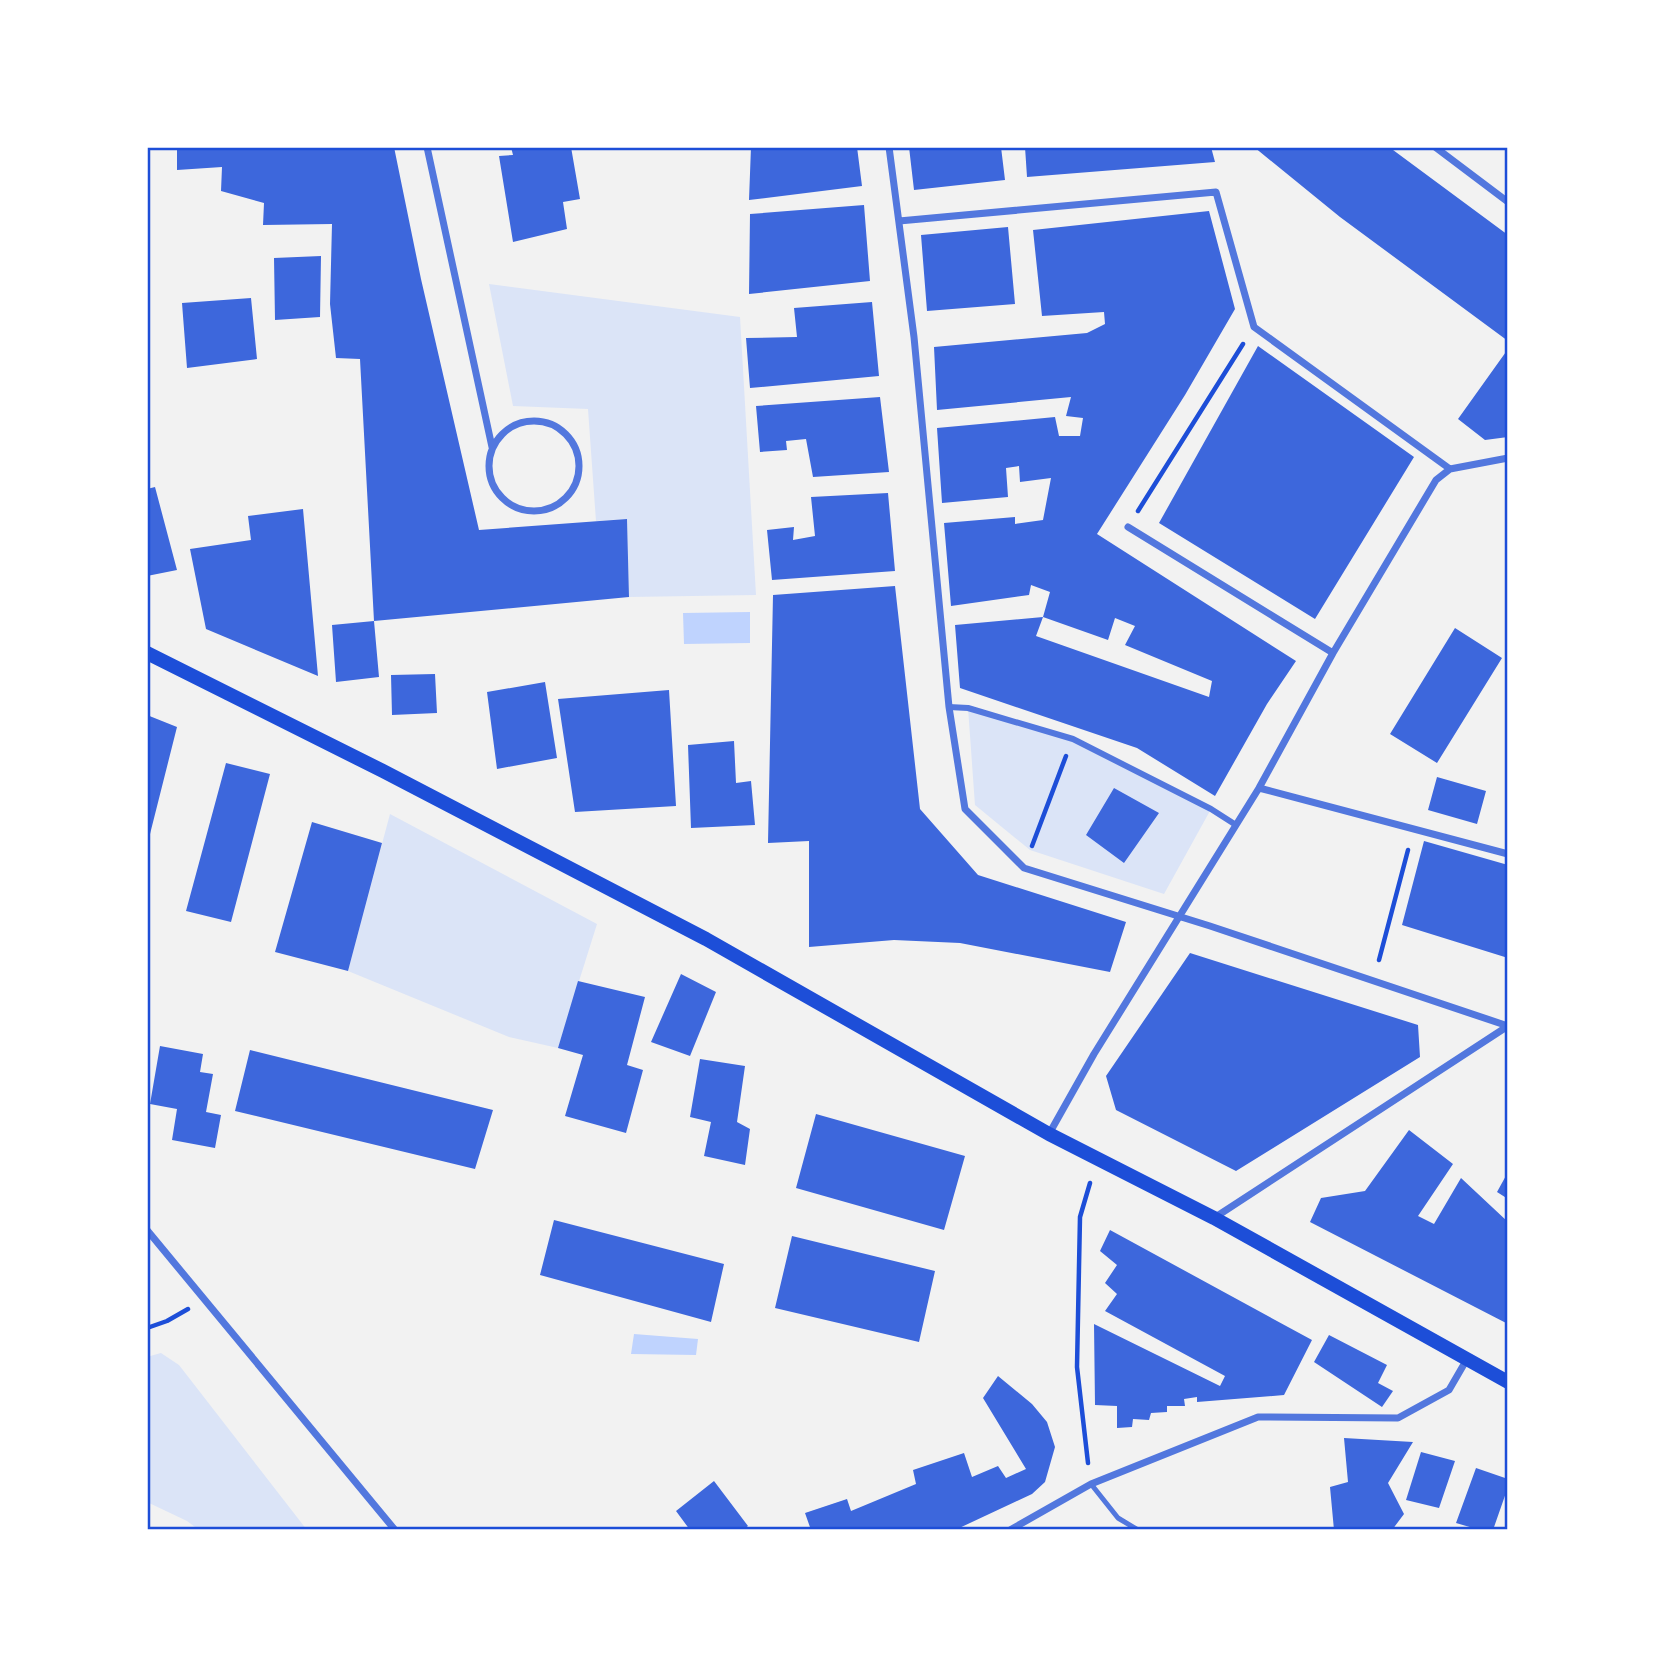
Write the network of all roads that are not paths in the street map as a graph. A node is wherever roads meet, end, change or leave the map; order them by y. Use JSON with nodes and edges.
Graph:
{"nodes":[{"id":1,"x":427,"y":147,"type":"edge"},
{"id":2,"x":889,"y":147,"type":"edge"},
{"id":3,"x":1435,"y":147,"type":"edge"},
{"id":4,"x":1508,"y":202,"type":"edge"},
{"id":5,"x":899,"y":221,"type":"junction"},
{"id":6,"x":492,"y":447,"type":"junction"},
{"id":7,"x":1508,"y":458,"type":"edge"},
{"id":8,"x":1450,"y":469,"type":"junction"},
{"id":9,"x":1128,"y":527,"type":"road end"},
{"id":10,"x":147,"y":653,"type":"edge"},
{"id":11,"x":1333,"y":653,"type":"junction"},
{"id":12,"x":949,"y":706,"type":"junction"},
{"id":13,"x":1259,"y":788,"type":"junction"},
{"id":14,"x":1236,"y":825,"type":"junction"},
{"id":15,"x":1508,"y":854,"type":"edge"},
{"id":16,"x":1180,"y":916,"type":"junction"},
{"id":17,"x":1508,"y":1026,"type":"edge"},
{"id":18,"x":1049,"y":1134,"type":"junction"},
{"id":19,"x":1214,"y":1218,"type":"junction"},
{"id":20,"x":147,"y":1230,"type":"edge"},
{"id":21,"x":1467,"y":1359,"type":"junction"},
{"id":22,"x":1508,"y":1382,"type":"edge"},
{"id":23,"x":1091,"y":1484,"type":"junction"},
{"id":24,"x":394,"y":1530,"type":"edge"},
{"id":25,"x":1010,"y":1530,"type":"edge"},
{"id":26,"x":1138,"y":1530,"type":"edge"}],
"edges":[{"from":1,"to":6,"type":"street"},
{"from":2,"to":5,"type":"street"},
{"from":3,"to":4,"type":"street"},
{"from":5,"to":8,"type":"street"},
{"from":5,"to":12,"type":"street"},
{"from":6,"to":6,"type":"street"},
{"from":7,"to":8,"type":"street"},
{"from":8,"to":11,"type":"street"},
{"from":9,"to":11,"type":"street"},
{"from":10,"to":18,"type":"main road"},
{"from":11,"to":13,"type":"street"},
{"from":12,"to":14,"type":"street"},
{"from":12,"to":16,"type":"street"},
{"from":13,"to":14,"type":"street"},
{"from":13,"to":15,"type":"street"},
{"from":14,"to":16,"type":"street"},
{"from":16,"to":17,"type":"street"},
{"from":16,"to":18,"type":"street"},
{"from":17,"to":19,"type":"street"},
{"from":18,"to":19,"type":"main road"},
{"from":19,"to":21,"type":"main road"},
{"from":20,"to":24,"type":"street"},
{"from":21,"to":22,"type":"main road"},
{"from":21,"to":23,"type":"street"},
{"from":23,"to":25,"type":"street"},
{"from":23,"to":26,"type":"lane"}]}
